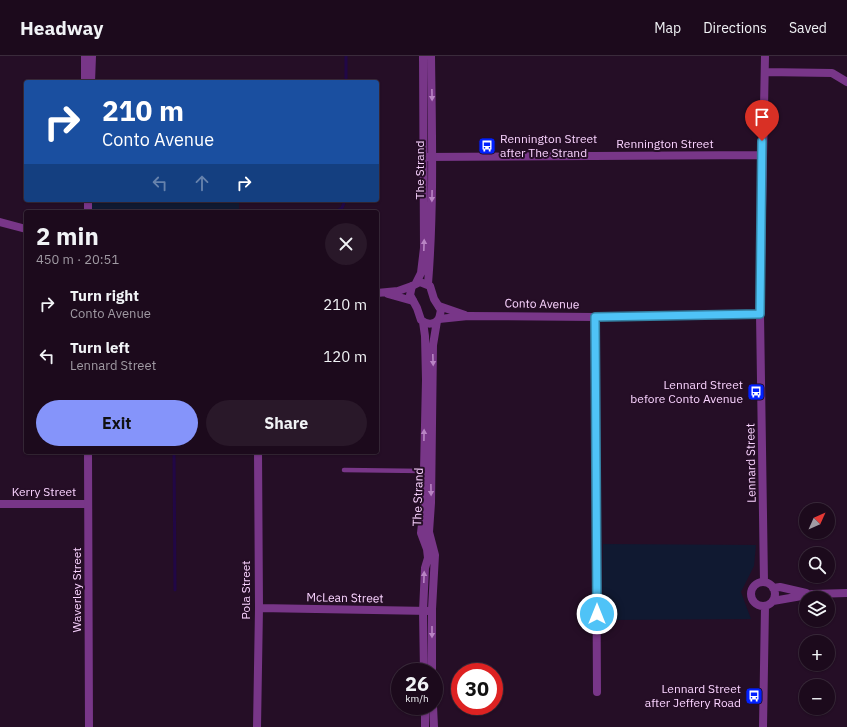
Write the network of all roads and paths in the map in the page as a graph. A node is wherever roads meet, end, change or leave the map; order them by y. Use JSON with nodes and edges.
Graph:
{"nodes":[{"id":1,"x":423,"y":56,"type":"edge"},
{"id":2,"x":432,"y":56,"type":"edge"},
{"id":3,"x":765,"y":56,"type":"edge"},
{"id":4,"x":88,"y":58,"type":"edge"},
{"id":5,"x":765,"y":72,"type":"junction"},
{"id":6,"x":85,"y":80,"type":"edge"},
{"id":7,"x":91,"y":80,"type":"edge"},
{"id":8,"x":847,"y":82,"type":"edge"},
{"id":9,"x":762,"y":155,"type":"junction"},
{"id":10,"x":423,"y":157,"type":"junction"},
{"id":11,"x":432,"y":157,"type":"junction"},
{"id":12,"x":0,"y":222,"type":"edge"},
{"id":13,"x":24,"y":228,"type":"edge"},
{"id":14,"x":414,"y":284,"type":"junction"},
{"id":15,"x":428,"y":284,"type":"junction"},
{"id":16,"x":381,"y":293,"type":"edge"},
{"id":17,"x":413,"y":301,"type":"junction"},
{"id":18,"x":439,"y":306,"type":"junction"},
{"id":19,"x":760,"y":314,"type":"junction"},
{"id":20,"x":468,"y":316,"type":"junction"},
{"id":21,"x":595,"y":317,"type":"junction"},
{"id":22,"x":438,"y":320,"type":"junction"},
{"id":23,"x":423,"y":322,"type":"junction"},
{"id":24,"x":88,"y":454,"type":"edge"},
{"id":25,"x":258,"y":454,"type":"edge"},
{"id":26,"x":344,"y":470,"type":"dead end"},
{"id":27,"x":423,"y":471,"type":"junction"},
{"id":28,"x":0,"y":504,"type":"edge"},
{"id":29,"x":88,"y":504,"type":"junction"},
{"id":30,"x":764,"y":582,"type":"junction"},
{"id":31,"x":773,"y":588,"type":"junction"},
{"id":32,"x":799,"y":591,"type":"edge"},
{"id":33,"x":835,"y":593,"type":"edge"},
{"id":34,"x":847,"y":593,"type":"edge"},
{"id":35,"x":799,"y":596,"type":"edge"},
{"id":36,"x":773,"y":601,"type":"junction"},
{"id":37,"x":765,"y":606,"type":"junction"},
{"id":38,"x":259,"y":608,"type":"junction"},
{"id":39,"x":427,"y":611,"type":"junction"},
{"id":40,"x":424,"y":663,"type":"edge"},
{"id":41,"x":431,"y":663,"type":"edge"},
{"id":42,"x":597,"y":692,"type":"dead end"},
{"id":43,"x":425,"y":715,"type":"edge"},
{"id":44,"x":433,"y":715,"type":"edge"},
{"id":45,"x":89,"y":727,"type":"edge"},
{"id":46,"x":257,"y":727,"type":"edge"},
{"id":47,"x":425,"y":727,"type":"edge"},
{"id":48,"x":434,"y":727,"type":"edge"},
{"id":49,"x":763,"y":727,"type":"edge"}],
"edges":[{"from":1,"to":10,"type":"street","name":"The Strand"},
{"from":2,"to":11,"type":"street","name":"The Strand","one_way":true},
{"from":3,"to":5,"type":"street","name":"Lennard Street"},
{"from":4,"to":6,"type":"street"},
{"from":4,"to":7,"type":"street"},
{"from":5,"to":8,"type":"street"},
{"from":5,"to":9,"type":"street","name":"Lennard Street"},
{"from":9,"to":11,"type":"street","name":"Rennington Street"},
{"from":9,"to":19,"type":"street","name":"Lennard Street"},
{"from":10,"to":11,"type":"street","name":"Rennington Street"},
{"from":14,"to":10,"type":"street","name":"The Strand","one_way":true},
{"from":11,"to":15,"type":"street","name":"The Strand","one_way":true},
{"from":12,"to":13,"type":"street"},
{"from":14,"to":15,"type":"street"},
{"from":14,"to":16,"type":"street"},
{"from":14,"to":17,"type":"street"},
{"from":15,"to":18,"type":"street"},
{"from":16,"to":17,"type":"street"},
{"from":17,"to":23,"type":"street","name":"The Strand"},
{"from":18,"to":20,"type":"street","name":"Conto Avenue"},
{"from":18,"to":22,"type":"street","name":"The Strand"},
{"from":19,"to":21,"type":"street","name":"Conto Avenue"},
{"from":19,"to":30,"type":"street","name":"Lennard Street"},
{"from":20,"to":21,"type":"street","name":"Conto Avenue"},
{"from":20,"to":22,"type":"street","name":"Conto Avenue"},
{"from":21,"to":42,"type":"street"},
{"from":22,"to":23,"type":"street","name":"Conto Avenue"},
{"from":22,"to":39,"type":"street","name":"The Strand","one_way":true},
{"from":27,"to":23,"type":"street","name":"The Strand","one_way":true},
{"from":24,"to":29,"type":"street","name":"Waverley Street"},
{"from":25,"to":38,"type":"street","name":"Pola Street"},
{"from":26,"to":27,"type":"lane"},
{"from":39,"to":27,"type":"street","name":"The Strand","one_way":true},
{"from":28,"to":29,"type":"street","name":"Kerry Street"},
{"from":29,"to":45,"type":"street","name":"Waverley Street"},
{"from":30,"to":31,"type":"street"},
{"from":30,"to":37,"type":"street"},
{"from":31,"to":32,"type":"street"},
{"from":31,"to":36,"type":"street"},
{"from":33,"to":34,"type":"street"},
{"from":35,"to":36,"type":"street"},
{"from":36,"to":37,"type":"street"},
{"from":37,"to":49,"type":"street"},
{"from":38,"to":39,"type":"street","name":"McLean Street"},
{"from":38,"to":46,"type":"street","name":"Pola Street"},
{"from":39,"to":40,"type":"street","name":"The Strand"},
{"from":39,"to":41,"type":"street","name":"The Strand","one_way":true},
{"from":43,"to":47,"type":"street"},
{"from":44,"to":48,"type":"street"}]}
